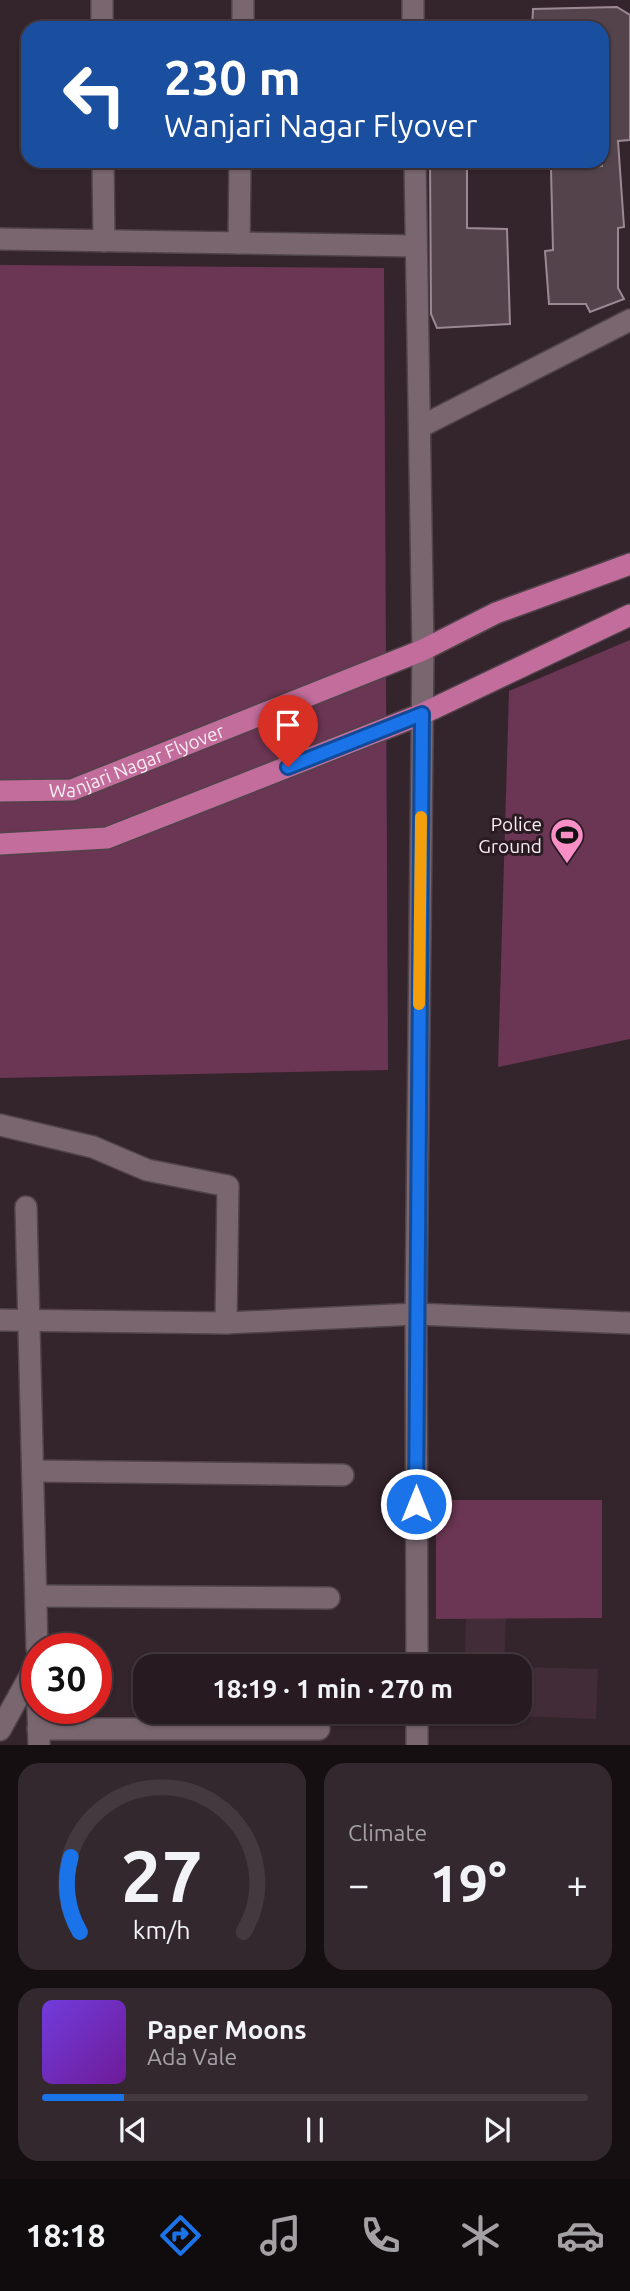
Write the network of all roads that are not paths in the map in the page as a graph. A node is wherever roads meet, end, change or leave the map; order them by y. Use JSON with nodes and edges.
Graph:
{"nodes":[{"id":1,"x":102,"y":0,"type":"edge"},
{"id":2,"x":243,"y":0,"type":"edge"},
{"id":3,"x":414,"y":0,"type":"edge"},
{"id":4,"x":102,"y":21,"type":"edge"},
{"id":5,"x":243,"y":21,"type":"edge"},
{"id":6,"x":413,"y":21,"type":"edge"},
{"id":7,"x":103,"y":168,"type":"edge"},
{"id":8,"x":240,"y":168,"type":"edge"},
{"id":9,"x":415,"y":168,"type":"edge"},
{"id":10,"x":0,"y":239,"type":"edge"},
{"id":11,"x":104,"y":241,"type":"junction"},
{"id":12,"x":239,"y":243,"type":"junction"},
{"id":13,"x":416,"y":246,"type":"junction"},
{"id":14,"x":630,"y":320,"type":"edge"},
{"id":15,"x":420,"y":427,"type":"junction"},
{"id":16,"x":630,"y":564,"type":"edge"},
{"id":17,"x":630,"y":615,"type":"edge"},
{"id":18,"x":423,"y":650,"type":"junction"},
{"id":19,"x":422,"y":714,"type":"junction"},
{"id":20,"x":0,"y":791,"type":"edge"},
{"id":21,"x":0,"y":844,"type":"edge"},
{"id":22,"x":0,"y":1125,"type":"edge"},
{"id":23,"x":26,"y":1207,"type":"dead end"},
{"id":24,"x":416,"y":1314,"type":"junction"},
{"id":25,"x":0,"y":1320,"type":"edge"},
{"id":26,"x":31,"y":1321,"type":"junction"},
{"id":27,"x":226,"y":1322,"type":"junction"},
{"id":28,"x":630,"y":1323,"type":"edge"},
{"id":29,"x":34,"y":1471,"type":"junction"},
{"id":30,"x":343,"y":1475,"type":"dead end"},
{"id":31,"x":36,"y":1596,"type":"junction"},
{"id":32,"x":329,"y":1598,"type":"dead end"},
{"id":33,"x":37,"y":1633,"type":"edge"},
{"id":34,"x":417,"y":1654,"type":"edge"},
{"id":35,"x":21,"y":1692,"type":"edge"},
{"id":36,"x":417,"y":1724,"type":"edge"},
{"id":37,"x":2,"y":1726,"type":"edge"},
{"id":38,"x":38,"y":1729,"type":"edge"},
{"id":39,"x":319,"y":1729,"type":"dead end"},
{"id":40,"x":417,"y":1745,"type":"edge"}],
"edges":[{"from":1,"to":4,"type":"street"},
{"from":2,"to":5,"type":"street"},
{"from":3,"to":6,"type":"street"},
{"from":7,"to":11,"type":"street"},
{"from":8,"to":12,"type":"street"},
{"from":9,"to":13,"type":"street"},
{"from":10,"to":11,"type":"street"},
{"from":11,"to":12,"type":"street"},
{"from":12,"to":13,"type":"street"},
{"from":13,"to":15,"type":"street"},
{"from":14,"to":15,"type":"street"},
{"from":15,"to":18,"type":"street"},
{"from":16,"to":18,"type":"main road","name":"Wanjari Nagar Flyover"},
{"from":17,"to":19,"type":"main road"},
{"from":18,"to":19,"type":"street"},
{"from":18,"to":20,"type":"main road","name":"Wanjari Nagar Flyover"},
{"from":19,"to":21,"type":"main road"},
{"from":19,"to":24,"type":"street"},
{"from":22,"to":27,"type":"street"},
{"from":23,"to":26,"type":"street"},
{"from":24,"to":27,"type":"street"},
{"from":24,"to":28,"type":"street"},
{"from":24,"to":34,"type":"street"},
{"from":25,"to":26,"type":"street"},
{"from":26,"to":27,"type":"street"},
{"from":26,"to":29,"type":"street"},
{"from":29,"to":30,"type":"street"},
{"from":29,"to":31,"type":"street"},
{"from":31,"to":32,"type":"street"},
{"from":31,"to":33,"type":"street"},
{"from":35,"to":37,"type":"street"},
{"from":36,"to":40,"type":"street"},
{"from":37,"to":38,"type":"street"},
{"from":38,"to":39,"type":"street"}]}
